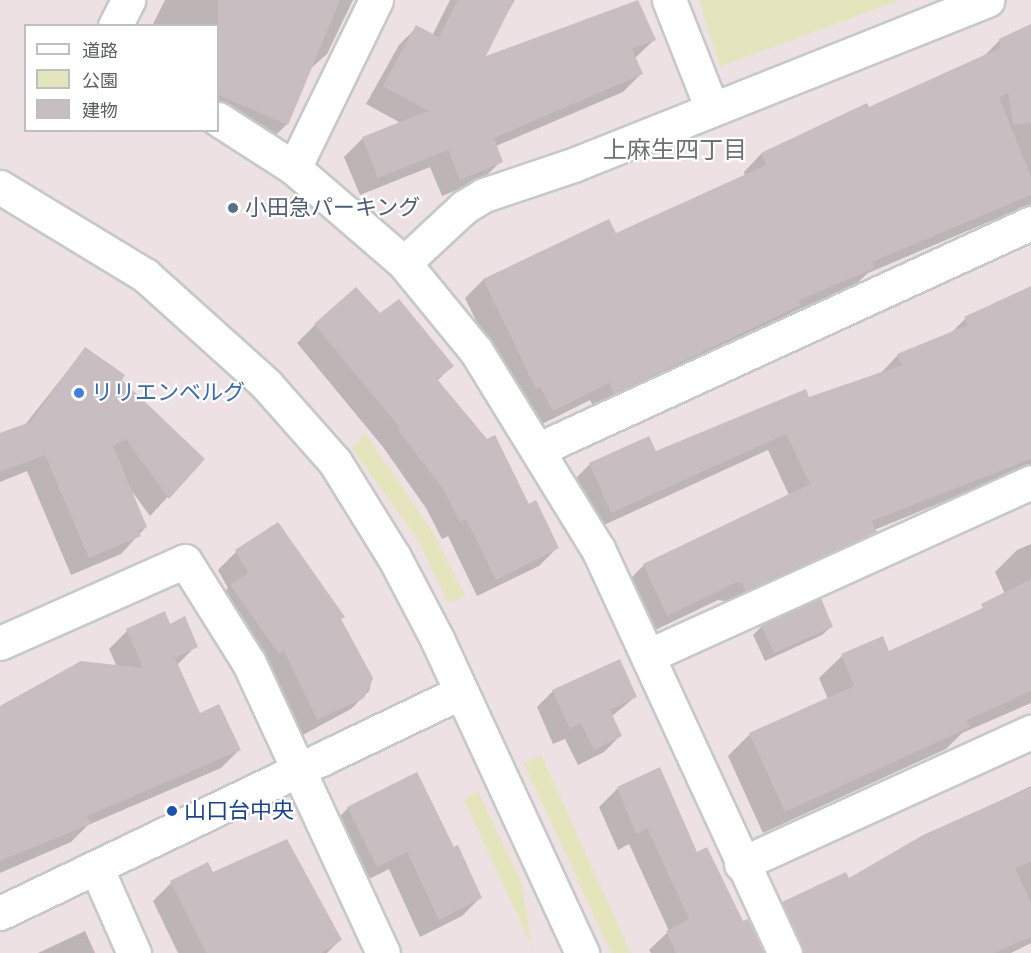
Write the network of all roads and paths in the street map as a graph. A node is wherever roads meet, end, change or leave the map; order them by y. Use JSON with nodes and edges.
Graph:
{"nodes":[{"id":1,"x":128,"y":0,"type":"edge"},
{"id":2,"x":376,"y":0,"type":"edge"},
{"id":3,"x":669,"y":0,"type":"edge"},
{"id":4,"x":987,"y":0,"type":"edge"},
{"id":5,"x":116,"y":24,"type":"edge"},
{"id":6,"x":712,"y":109,"type":"junction"},
{"id":7,"x":219,"y":120,"type":"edge"},
{"id":8,"x":294,"y":168,"type":"junction"},
{"id":9,"x":0,"y":187,"type":"edge"},
{"id":10,"x":1031,"y":223,"type":"edge"},
{"id":11,"x":404,"y":263,"type":"junction"},
{"id":12,"x":539,"y":450,"type":"junction"},
{"id":13,"x":1031,"y":482,"type":"edge"},
{"id":14,"x":0,"y":643,"type":"edge"},
{"id":15,"x":650,"y":655,"type":"junction"},
{"id":16,"x":461,"y":692,"type":"junction"},
{"id":17,"x":1031,"y":732,"type":"edge"},
{"id":18,"x":298,"y":770,"type":"junction"},
{"id":19,"x":741,"y":864,"type":"junction"},
{"id":20,"x":96,"y":867,"type":"junction"},
{"id":21,"x":0,"y":913,"type":"edge"},
{"id":22,"x":134,"y":953,"type":"edge"},
{"id":23,"x":383,"y":953,"type":"edge"},
{"id":24,"x":582,"y":953,"type":"edge"},
{"id":25,"x":785,"y":953,"type":"edge"}],
"edges":[{"from":1,"to":5,"type":"street"},
{"from":2,"to":8,"type":"street"},
{"from":3,"to":6,"type":"street"},
{"from":4,"to":6,"type":"street"},
{"from":6,"to":11,"type":"street"},
{"from":7,"to":8,"type":"street"},
{"from":8,"to":11,"type":"street"},
{"from":9,"to":16,"type":"street"},
{"from":10,"to":12,"type":"street"},
{"from":11,"to":12,"type":"street"},
{"from":12,"to":15,"type":"street"},
{"from":13,"to":15,"type":"street"},
{"from":14,"to":18,"type":"street"},
{"from":15,"to":19,"type":"street"},
{"from":16,"to":18,"type":"street"},
{"from":16,"to":24,"type":"street"},
{"from":17,"to":19,"type":"street"},
{"from":18,"to":20,"type":"street"},
{"from":18,"to":23,"type":"street"},
{"from":19,"to":25,"type":"street"},
{"from":20,"to":21,"type":"street"},
{"from":20,"to":22,"type":"street"}]}
